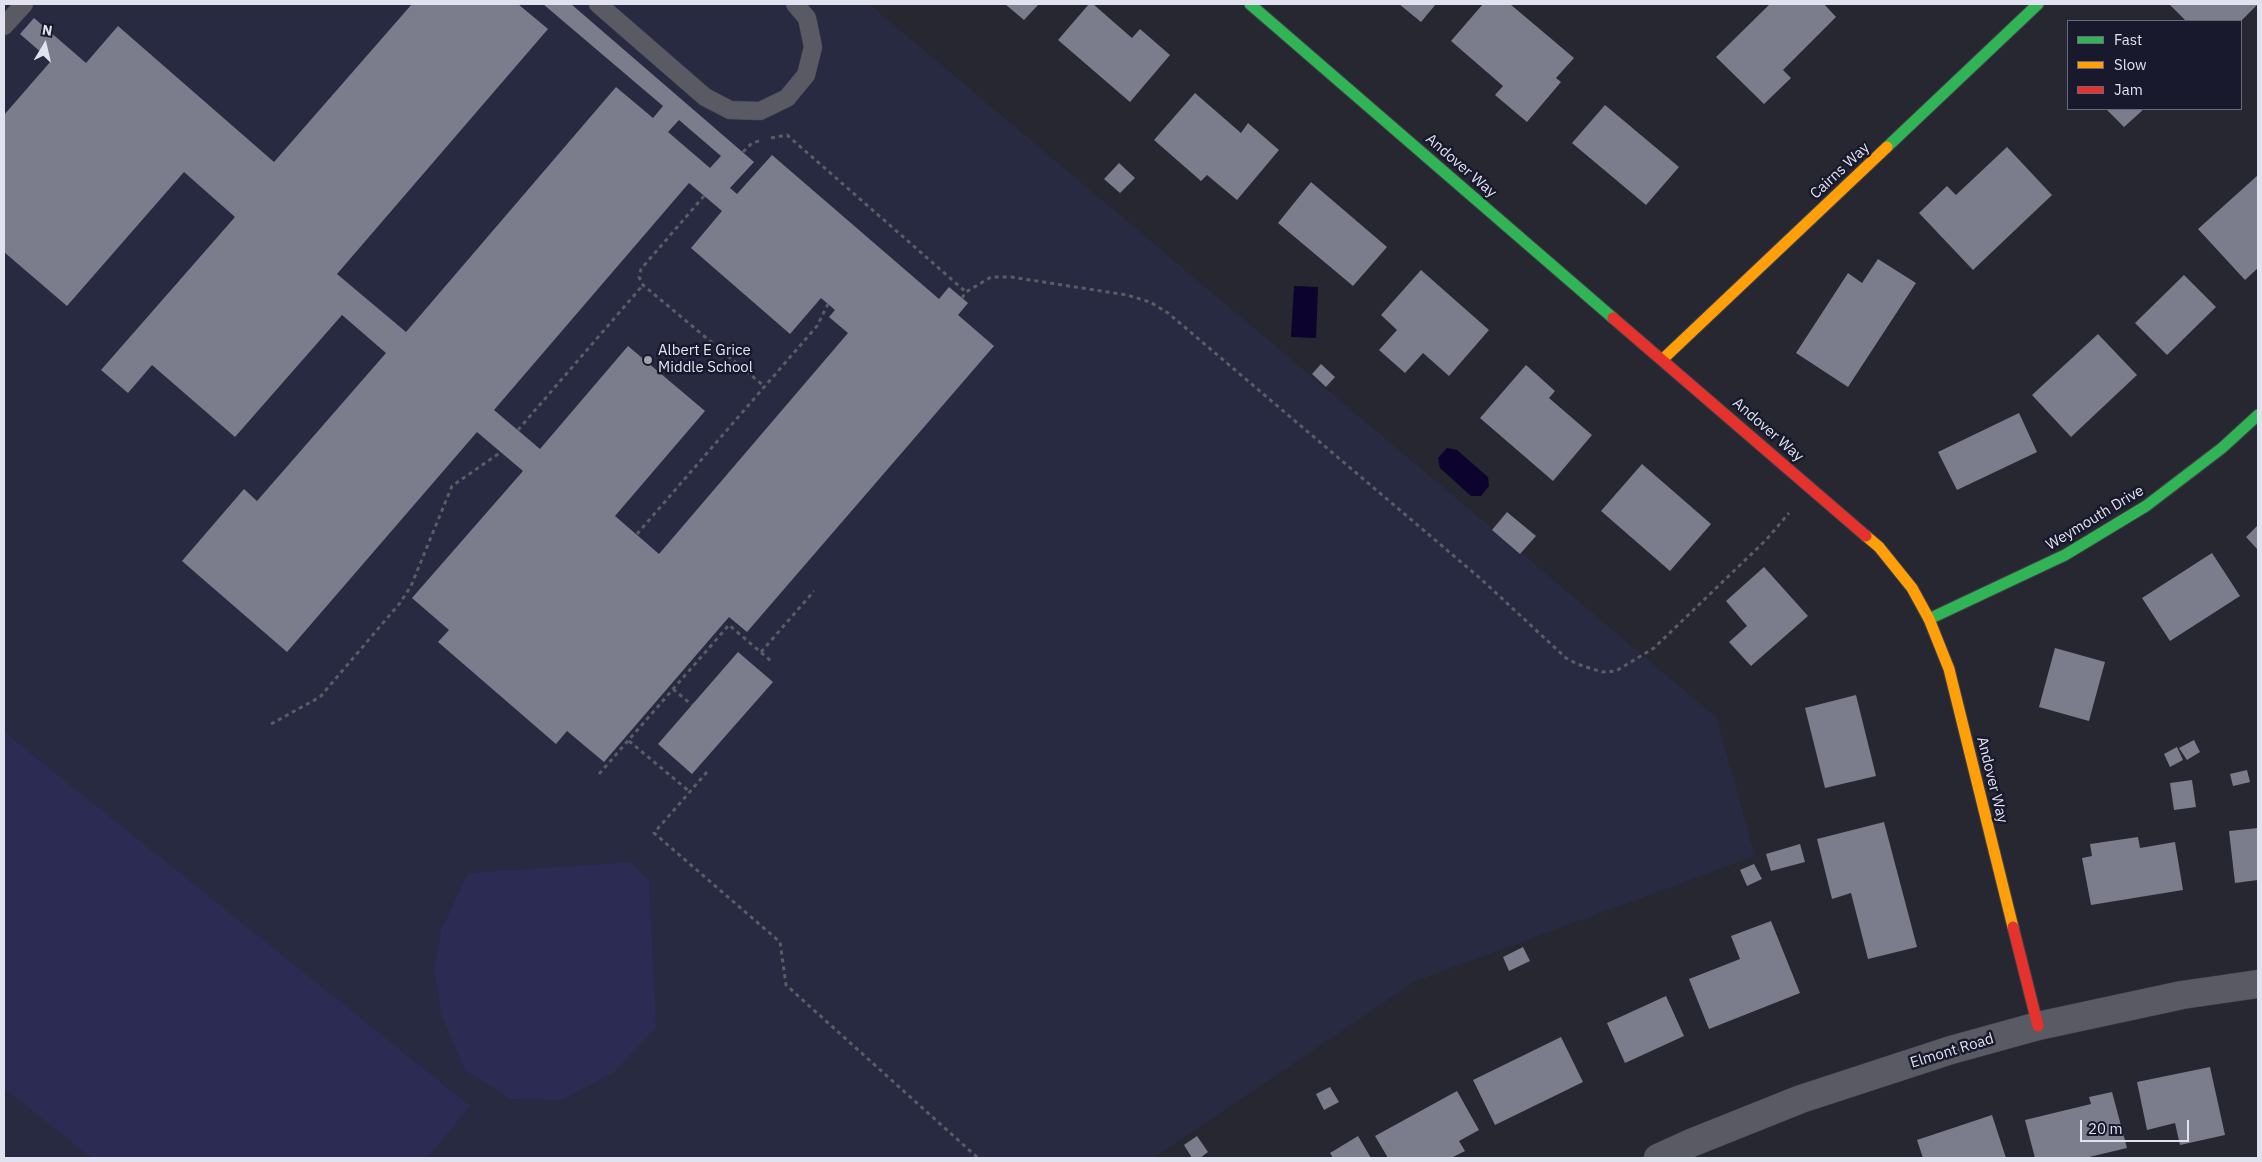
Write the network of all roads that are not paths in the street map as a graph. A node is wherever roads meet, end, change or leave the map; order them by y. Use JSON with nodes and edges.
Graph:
{"nodes":[{"id":1,"x":24,"y":4,"type":"edge"},
{"id":2,"x":598,"y":4,"type":"edge"},
{"id":3,"x":796,"y":4,"type":"edge"},
{"id":4,"x":1250,"y":4,"type":"edge"},
{"id":5,"x":2038,"y":4,"type":"edge"},
{"id":6,"x":4,"y":26,"type":"edge"},
{"id":7,"x":1663,"y":359,"type":"junction"},
{"id":8,"x":2258,"y":415,"type":"edge"},
{"id":9,"x":1929,"y":619,"type":"junction"},
{"id":10,"x":2258,"y":984,"type":"edge"},
{"id":11,"x":2038,"y":1026,"type":"junction"},
{"id":12,"x":1658,"y":1158,"type":"edge"}],
"edges":[{"from":1,"to":6,"type":"lane"},
{"from":2,"to":3,"type":"lane"},
{"from":4,"to":7,"type":"street","name":"Andover Way"},
{"from":5,"to":7,"type":"street","name":"Cairns Way"},
{"from":7,"to":9,"type":"street","name":"Andover Way"},
{"from":8,"to":9,"type":"street","name":"Weymouth Drive"},
{"from":9,"to":11,"type":"street","name":"Andover Way"},
{"from":10,"to":11,"type":"street","name":"Elmont Road"},
{"from":11,"to":12,"type":"street","name":"Elmont Road"}]}
